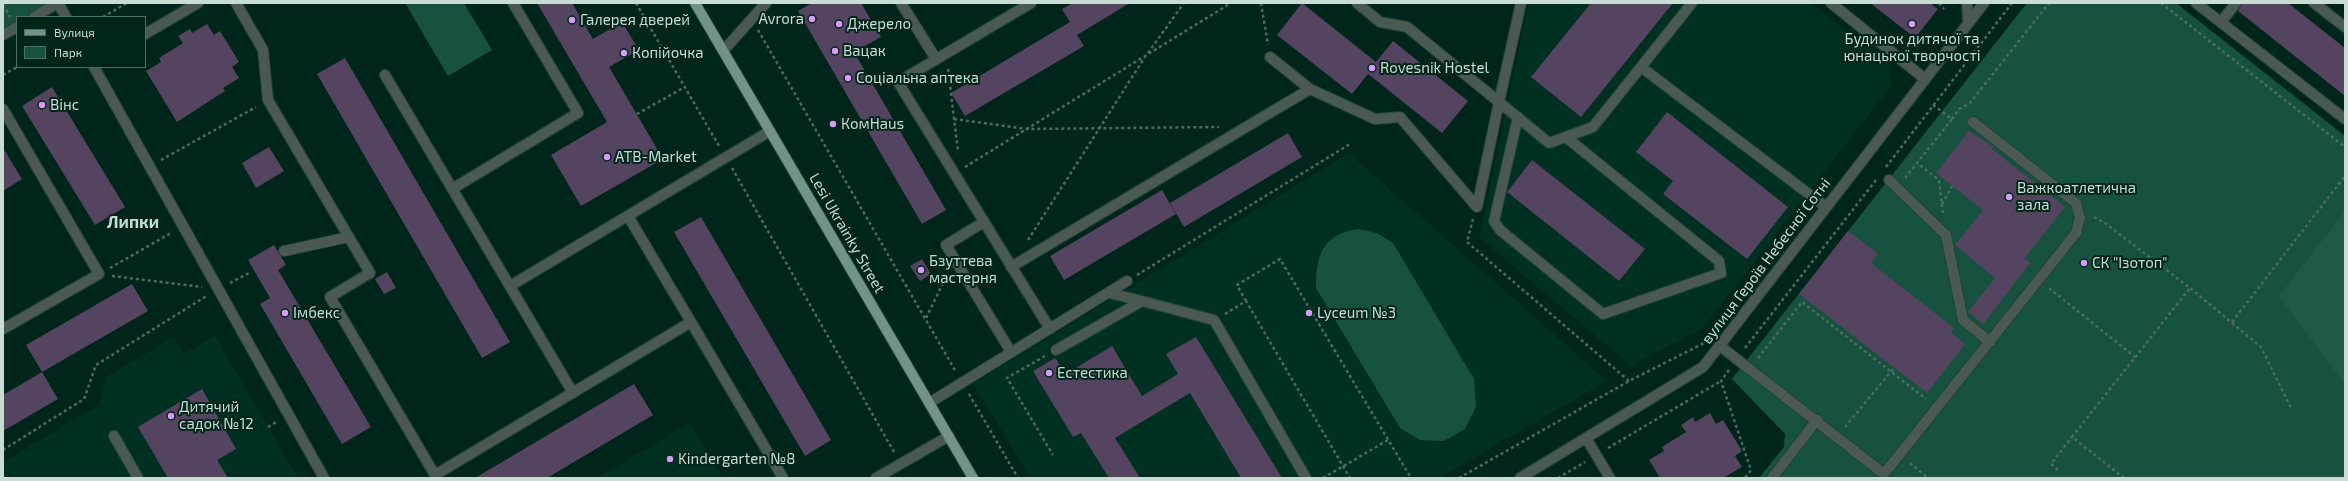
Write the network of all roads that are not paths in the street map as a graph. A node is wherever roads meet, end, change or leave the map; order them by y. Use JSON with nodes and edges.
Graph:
{"nodes":[{"id":1,"x":58,"y":3,"type":"edge"},
{"id":2,"x":198,"y":3,"type":"edge"},
{"id":3,"x":236,"y":3,"type":"edge"},
{"id":4,"x":513,"y":3,"type":"edge"},
{"id":5,"x":695,"y":3,"type":"edge"},
{"id":6,"x":766,"y":3,"type":"edge"},
{"id":7,"x":902,"y":3,"type":"edge"},
{"id":8,"x":1030,"y":3,"type":"edge"},
{"id":9,"x":1357,"y":3,"type":"edge"},
{"id":10,"x":1521,"y":3,"type":"edge"},
{"id":11,"x":1692,"y":3,"type":"edge"},
{"id":12,"x":1831,"y":3,"type":"edge"},
{"id":13,"x":1967,"y":3,"type":"edge"},
{"id":14,"x":1984,"y":3,"type":"edge"},
{"id":15,"x":2196,"y":3,"type":"edge"},
{"id":16,"x":2236,"y":3,"type":"edge"},
{"id":17,"x":2314,"y":3,"type":"edge"},
{"id":18,"x":36,"y":16,"type":"edge"},
{"id":19,"x":65,"y":16,"type":"edge"},
{"id":20,"x":2221,"y":22,"type":"junction"},
{"id":21,"x":1968,"y":23,"type":"junction"},
{"id":22,"x":2345,"y":27,"type":"edge"},
{"id":23,"x":16,"y":28,"type":"edge"},
{"id":24,"x":146,"y":33,"type":"edge"},
{"id":25,"x":3,"y":35,"type":"edge"},
{"id":26,"x":723,"y":50,"type":"junction"},
{"id":27,"x":1270,"y":57,"type":"road end"},
{"id":28,"x":936,"y":59,"type":"junction"},
{"id":29,"x":1641,"y":67,"type":"junction"},
{"id":30,"x":95,"y":68,"type":"edge"},
{"id":31,"x":385,"y":75,"type":"dead end"},
{"id":32,"x":1925,"y":79,"type":"junction"},
{"id":33,"x":1310,"y":89,"type":"junction"},
{"id":34,"x":1499,"y":102,"type":"junction"},
{"id":35,"x":3,"y":109,"type":"edge"},
{"id":36,"x":1518,"y":117,"type":"junction"},
{"id":37,"x":2345,"y":119,"type":"edge"},
{"id":38,"x":1973,"y":122,"type":"dead end"},
{"id":39,"x":770,"y":131,"type":"junction"},
{"id":40,"x":1567,"y":138,"type":"junction"},
{"id":41,"x":1889,"y":180,"type":"dead end"},
{"id":42,"x":452,"y":189,"type":"junction"},
{"id":43,"x":1826,"y":207,"type":"junction"},
{"id":44,"x":628,"y":216,"type":"junction"},
{"id":45,"x":984,"y":222,"type":"junction"},
{"id":46,"x":349,"y":237,"type":"junction"},
{"id":47,"x":284,"y":251,"type":"dead end"},
{"id":48,"x":1011,"y":266,"type":"junction"},
{"id":49,"x":1126,"y":281,"type":"road end"},
{"id":50,"x":510,"y":286,"type":"junction"},
{"id":51,"x":1108,"y":292,"type":"junction"},
{"id":52,"x":1142,"y":301,"type":"junction"},
{"id":53,"x":691,"y":322,"type":"junction"},
{"id":54,"x":3,"y":329,"type":"edge"},
{"id":55,"x":1050,"y":329,"type":"junction"},
{"id":56,"x":1990,"y":342,"type":"junction"},
{"id":57,"x":1720,"y":346,"type":"junction"},
{"id":58,"x":1056,"y":350,"type":"road end"},
{"id":59,"x":1012,"y":352,"type":"junction"},
{"id":60,"x":573,"y":393,"type":"junction"},
{"id":61,"x":929,"y":403,"type":"junction"},
{"id":62,"x":1817,"y":420,"type":"junction"},
{"id":63,"x":114,"y":436,"type":"dead end"},
{"id":64,"x":949,"y":436,"type":"junction"},
{"id":65,"x":1586,"y":438,"type":"junction"},
{"id":66,"x":138,"y":478,"type":"edge"},
{"id":67,"x":324,"y":478,"type":"edge"},
{"id":68,"x":783,"y":478,"type":"edge"},
{"id":69,"x":876,"y":478,"type":"edge"},
{"id":70,"x":973,"y":478,"type":"edge"},
{"id":71,"x":1306,"y":478,"type":"edge"},
{"id":72,"x":1520,"y":478,"type":"edge"},
{"id":73,"x":1610,"y":478,"type":"edge"},
{"id":74,"x":1772,"y":478,"type":"edge"}],
"edges":[{"from":1,"to":18,"type":"street"},
{"from":1,"to":19,"type":"street"},
{"from":2,"to":24,"type":"street"},
{"from":3,"to":46,"type":"street"},
{"from":4,"to":42,"type":"street"},
{"from":5,"to":26,"type":"main road","name":"Lesi Ukrainky Street"},
{"from":6,"to":26,"type":"street"},
{"from":7,"to":28,"type":"street"},
{"from":8,"to":28,"type":"street"},
{"from":9,"to":34,"type":"street"},
{"from":10,"to":34,"type":"street"},
{"from":11,"to":29,"type":"street"},
{"from":12,"to":32,"type":"street"},
{"from":13,"to":21,"type":"street"},
{"from":14,"to":21,"type":"street","name":"вулиця Героїв Небесної Сотні"},
{"from":15,"to":20,"type":"street"},
{"from":16,"to":20,"type":"street"},
{"from":17,"to":22,"type":"street"},
{"from":20,"to":37,"type":"street"},
{"from":21,"to":32,"type":"street","name":"вулиця Героїв Небесної Сотні"},
{"from":23,"to":25,"type":"street"},
{"from":26,"to":39,"type":"main road","name":"Lesi Ukrainky Street"},
{"from":27,"to":33,"type":"street"},
{"from":28,"to":45,"type":"street"},
{"from":29,"to":40,"type":"street"},
{"from":29,"to":43,"type":"street"},
{"from":30,"to":67,"type":"street"},
{"from":31,"to":42,"type":"street"},
{"from":32,"to":43,"type":"street","name":"вулиця Героїв Небесної Сотні"},
{"from":33,"to":34,"type":"street"},
{"from":33,"to":48,"type":"street"},
{"from":34,"to":36,"type":"street"},
{"from":35,"to":54,"type":"street"},
{"from":36,"to":40,"type":"street"},
{"from":36,"to":40,"type":"street"},
{"from":38,"to":56,"type":"street"},
{"from":39,"to":44,"type":"street"},
{"from":39,"to":61,"type":"main road","name":"Lesi Ukrainky Street"},
{"from":41,"to":56,"type":"street"},
{"from":42,"to":50,"type":"street"},
{"from":43,"to":57,"type":"street","name":"вулиця Героїв Небесної Сотні"},
{"from":44,"to":50,"type":"street"},
{"from":44,"to":53,"type":"street"},
{"from":45,"to":48,"type":"street"},
{"from":45,"to":59,"type":"street"},
{"from":46,"to":47,"type":"street"},
{"from":46,"to":60,"type":"street"},
{"from":48,"to":55,"type":"street"},
{"from":49,"to":51,"type":"street"},
{"from":50,"to":60,"type":"street"},
{"from":51,"to":52,"type":"street"},
{"from":51,"to":55,"type":"street"},
{"from":52,"to":58,"type":"street"},
{"from":52,"to":71,"type":"street"},
{"from":53,"to":60,"type":"street"},
{"from":53,"to":68,"type":"street"},
{"from":55,"to":59,"type":"street"},
{"from":56,"to":62,"type":"street"},
{"from":57,"to":62,"type":"street"},
{"from":57,"to":65,"type":"street","name":"вулиця Героїв Небесної Сотні"},
{"from":59,"to":61,"type":"street"},
{"from":61,"to":64,"type":"main road","name":"Lesi Ukrainky Street"},
{"from":62,"to":74,"type":"street"},
{"from":63,"to":66,"type":"street"},
{"from":64,"to":69,"type":"street"},
{"from":64,"to":70,"type":"main road","name":"Lesi Ukrainky Street"},
{"from":65,"to":72,"type":"street","name":"вулиця Героїв Небесної Сотні"},
{"from":65,"to":73,"type":"street"}]}
